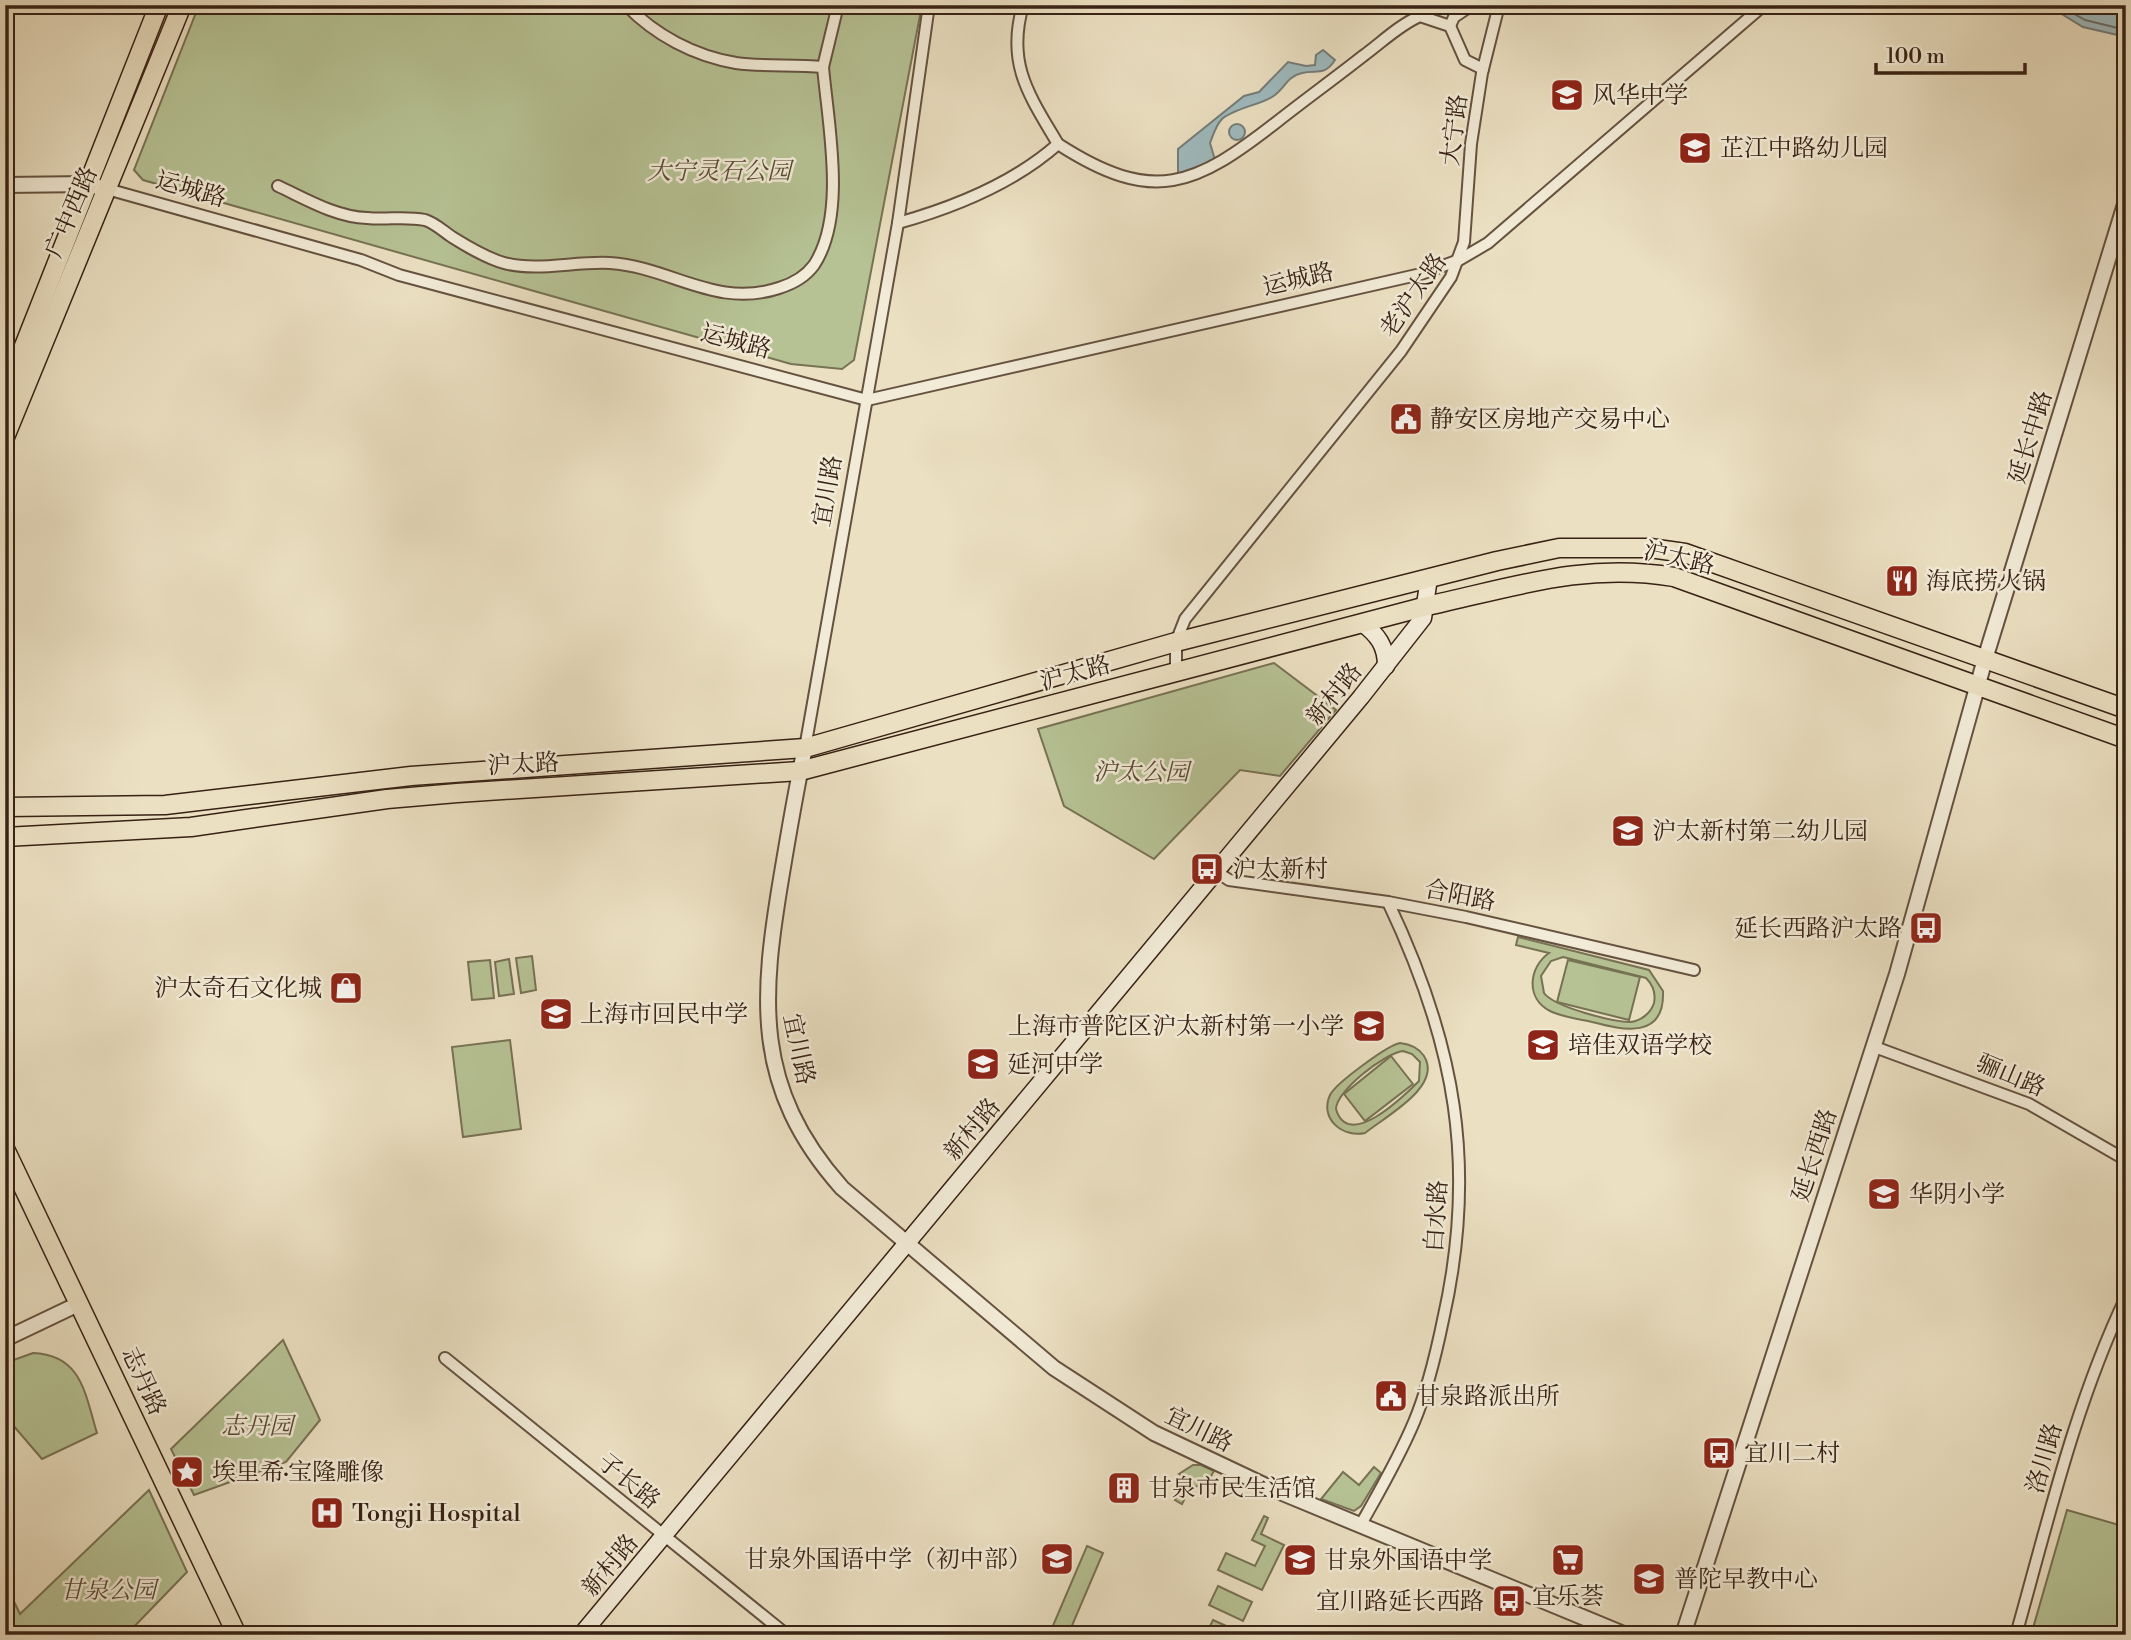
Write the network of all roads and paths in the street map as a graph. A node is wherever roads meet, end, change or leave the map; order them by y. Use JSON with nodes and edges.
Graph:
{"nodes":[{"id":1,"x":159,"y":5,"type":"edge"},
{"id":2,"x":183,"y":5,"type":"edge"},
{"id":3,"x":626,"y":5,"type":"edge"},
{"id":4,"x":838,"y":5,"type":"edge"},
{"id":5,"x":929,"y":5,"type":"edge"},
{"id":6,"x":1023,"y":5,"type":"edge"},
{"id":7,"x":1472,"y":5,"type":"edge"},
{"id":8,"x":1499,"y":5,"type":"edge"},
{"id":9,"x":1764,"y":5,"type":"edge"},
{"id":10,"x":1450,"y":26,"type":"junction"},
{"id":11,"x":823,"y":67,"type":"junction"},
{"id":12,"x":1483,"y":69,"type":"junction"},
{"id":13,"x":1058,"y":144,"type":"junction"},
{"id":14,"x":88,"y":184,"type":"junction"},
{"id":15,"x":5,"y":185,"type":"edge"},
{"id":16,"x":278,"y":186,"type":"dead end"},
{"id":17,"x":107,"y":190,"type":"junction"},
{"id":18,"x":2126,"y":201,"type":"edge"},
{"id":19,"x":898,"y":223,"type":"junction"},
{"id":20,"x":1459,"y":261,"type":"junction"},
{"id":21,"x":5,"y":394,"type":"edge"},
{"id":22,"x":867,"y":400,"type":"junction"},
{"id":23,"x":5,"y":437,"type":"edge"},
{"id":24,"x":1429,"y":578,"type":"junction"},
{"id":25,"x":1427,"y":606,"type":"junction"},
{"id":26,"x":1362,"y":622,"type":"junction"},
{"id":27,"x":1176,"y":642,"type":"junction"},
{"id":28,"x":1985,"y":659,"type":"junction"},
{"id":29,"x":1386,"y":666,"type":"junction"},
{"id":30,"x":1176,"y":671,"type":"junction"},
{"id":31,"x":1978,"y":686,"type":"junction"},
{"id":32,"x":2126,"y":709,"type":"edge"},
{"id":33,"x":2126,"y":738,"type":"edge"},
{"id":34,"x":805,"y":748,"type":"junction"},
{"id":35,"x":800,"y":771,"type":"junction"},
{"id":36,"x":5,"y":807,"type":"edge"},
{"id":37,"x":5,"y":837,"type":"edge"},
{"id":38,"x":1217,"y":872,"type":"junction"},
{"id":39,"x":1388,"y":902,"type":"junction"},
{"id":40,"x":1694,"y":970,"type":"dead end"},
{"id":41,"x":1872,"y":1046,"type":"junction"},
{"id":42,"x":5,"y":1149,"type":"edge"},
{"id":43,"x":2126,"y":1160,"type":"edge"},
{"id":44,"x":5,"y":1175,"type":"edge"},
{"id":45,"x":906,"y":1244,"type":"junction"},
{"id":46,"x":2126,"y":1297,"type":"edge"},
{"id":47,"x":75,"y":1306,"type":"junction"},
{"id":48,"x":5,"y":1339,"type":"edge"},
{"id":49,"x":445,"y":1358,"type":"dead end"},
{"id":50,"x":1360,"y":1526,"type":"junction"},
{"id":51,"x":664,"y":1536,"type":"junction"},
{"id":52,"x":226,"y":1635,"type":"edge"},
{"id":53,"x":237,"y":1635,"type":"edge"},
{"id":54,"x":581,"y":1635,"type":"edge"},
{"id":55,"x":787,"y":1635,"type":"edge"},
{"id":56,"x":1626,"y":1635,"type":"edge"},
{"id":57,"x":1683,"y":1635,"type":"edge"},
{"id":58,"x":2017,"y":1635,"type":"edge"}],
"edges":[{"from":1,"to":14,"type":"main road","name":"广中西路"},
{"from":2,"to":17,"type":"main road","name":"广中西路"},
{"from":3,"to":11,"type":"street"},
{"from":4,"to":11,"type":"street"},
{"from":5,"to":19,"type":"street","name":"宜川路"},
{"from":6,"to":13,"type":"street"},
{"from":7,"to":10,"type":"street"},
{"from":8,"to":12,"type":"street","name":"大宁路"},
{"from":9,"to":20,"type":"street","name":"老沪太路"},
{"from":10,"to":12,"type":"street"},
{"from":10,"to":13,"type":"street"},
{"from":11,"to":16,"type":"street"},
{"from":12,"to":20,"type":"street","name":"大宁路"},
{"from":13,"to":19,"type":"street"},
{"from":14,"to":15,"type":"street","name":"运城路"},
{"from":14,"to":17,"type":"street","name":"运城路"},
{"from":14,"to":21,"type":"main road","name":"广中西路"},
{"from":17,"to":22,"type":"street","name":"运城路"},
{"from":17,"to":23,"type":"main road","name":"广中西路"},
{"from":18,"to":28,"type":"street","name":"延长中路"},
{"from":19,"to":22,"type":"street","name":"宜川路"},
{"from":20,"to":22,"type":"street","name":"运城路"},
{"from":20,"to":27,"type":"street","name":"老沪太路"},
{"from":22,"to":34,"type":"street","name":"宜川路"},
{"from":24,"to":25,"type":"main road","name":"新村路"},
{"from":24,"to":27,"type":"main road","name":"沪太路"},
{"from":24,"to":28,"type":"main road","name":"沪太路"},
{"from":25,"to":26,"type":"main road","name":"沪太路"},
{"from":25,"to":29,"type":"main road","name":"新村路"},
{"from":25,"to":31,"type":"main road","name":"沪太路"},
{"from":26,"to":29,"type":"main road"},
{"from":26,"to":30,"type":"main road","name":"沪太路"},
{"from":27,"to":30,"type":"street","name":"老沪太路"},
{"from":27,"to":34,"type":"main road","name":"沪太路"},
{"from":28,"to":31,"type":"street","name":"延长中路"},
{"from":28,"to":32,"type":"main road","name":"沪太路"},
{"from":29,"to":38,"type":"main road","name":"新村路"},
{"from":30,"to":35,"type":"main road","name":"沪太路"},
{"from":31,"to":33,"type":"main road","name":"沪太路"},
{"from":31,"to":41,"type":"street","name":"延长西路"},
{"from":34,"to":35,"type":"street","name":"宜川路"},
{"from":34,"to":36,"type":"main road","name":"沪太路"},
{"from":35,"to":37,"type":"main road","name":"沪太路"},
{"from":35,"to":45,"type":"street","name":"宜川路"},
{"from":38,"to":39,"type":"street","name":"合阳路"},
{"from":38,"to":45,"type":"main road","name":"新村路"},
{"from":39,"to":40,"type":"street","name":"合阳路"},
{"from":39,"to":50,"type":"street","name":"白水路"},
{"from":41,"to":43,"type":"street","name":"骊山路"},
{"from":41,"to":57,"type":"street","name":"延长西路"},
{"from":42,"to":47,"type":"main road","name":"志丹路"},
{"from":44,"to":47,"type":"main road","name":"志丹路"},
{"from":45,"to":50,"type":"street","name":"宜川路"},
{"from":45,"to":51,"type":"main road","name":"新村路"},
{"from":46,"to":58,"type":"street","name":"洛川路"},
{"from":47,"to":48,"type":"street"},
{"from":47,"to":52,"type":"main road","name":"志丹路"},
{"from":47,"to":53,"type":"main road","name":"志丹路"},
{"from":49,"to":51,"type":"street","name":"子长路"},
{"from":50,"to":56,"type":"street","name":"宜川路"},
{"from":51,"to":54,"type":"main road","name":"新村路"},
{"from":51,"to":55,"type":"street","name":"子长路"}]}
